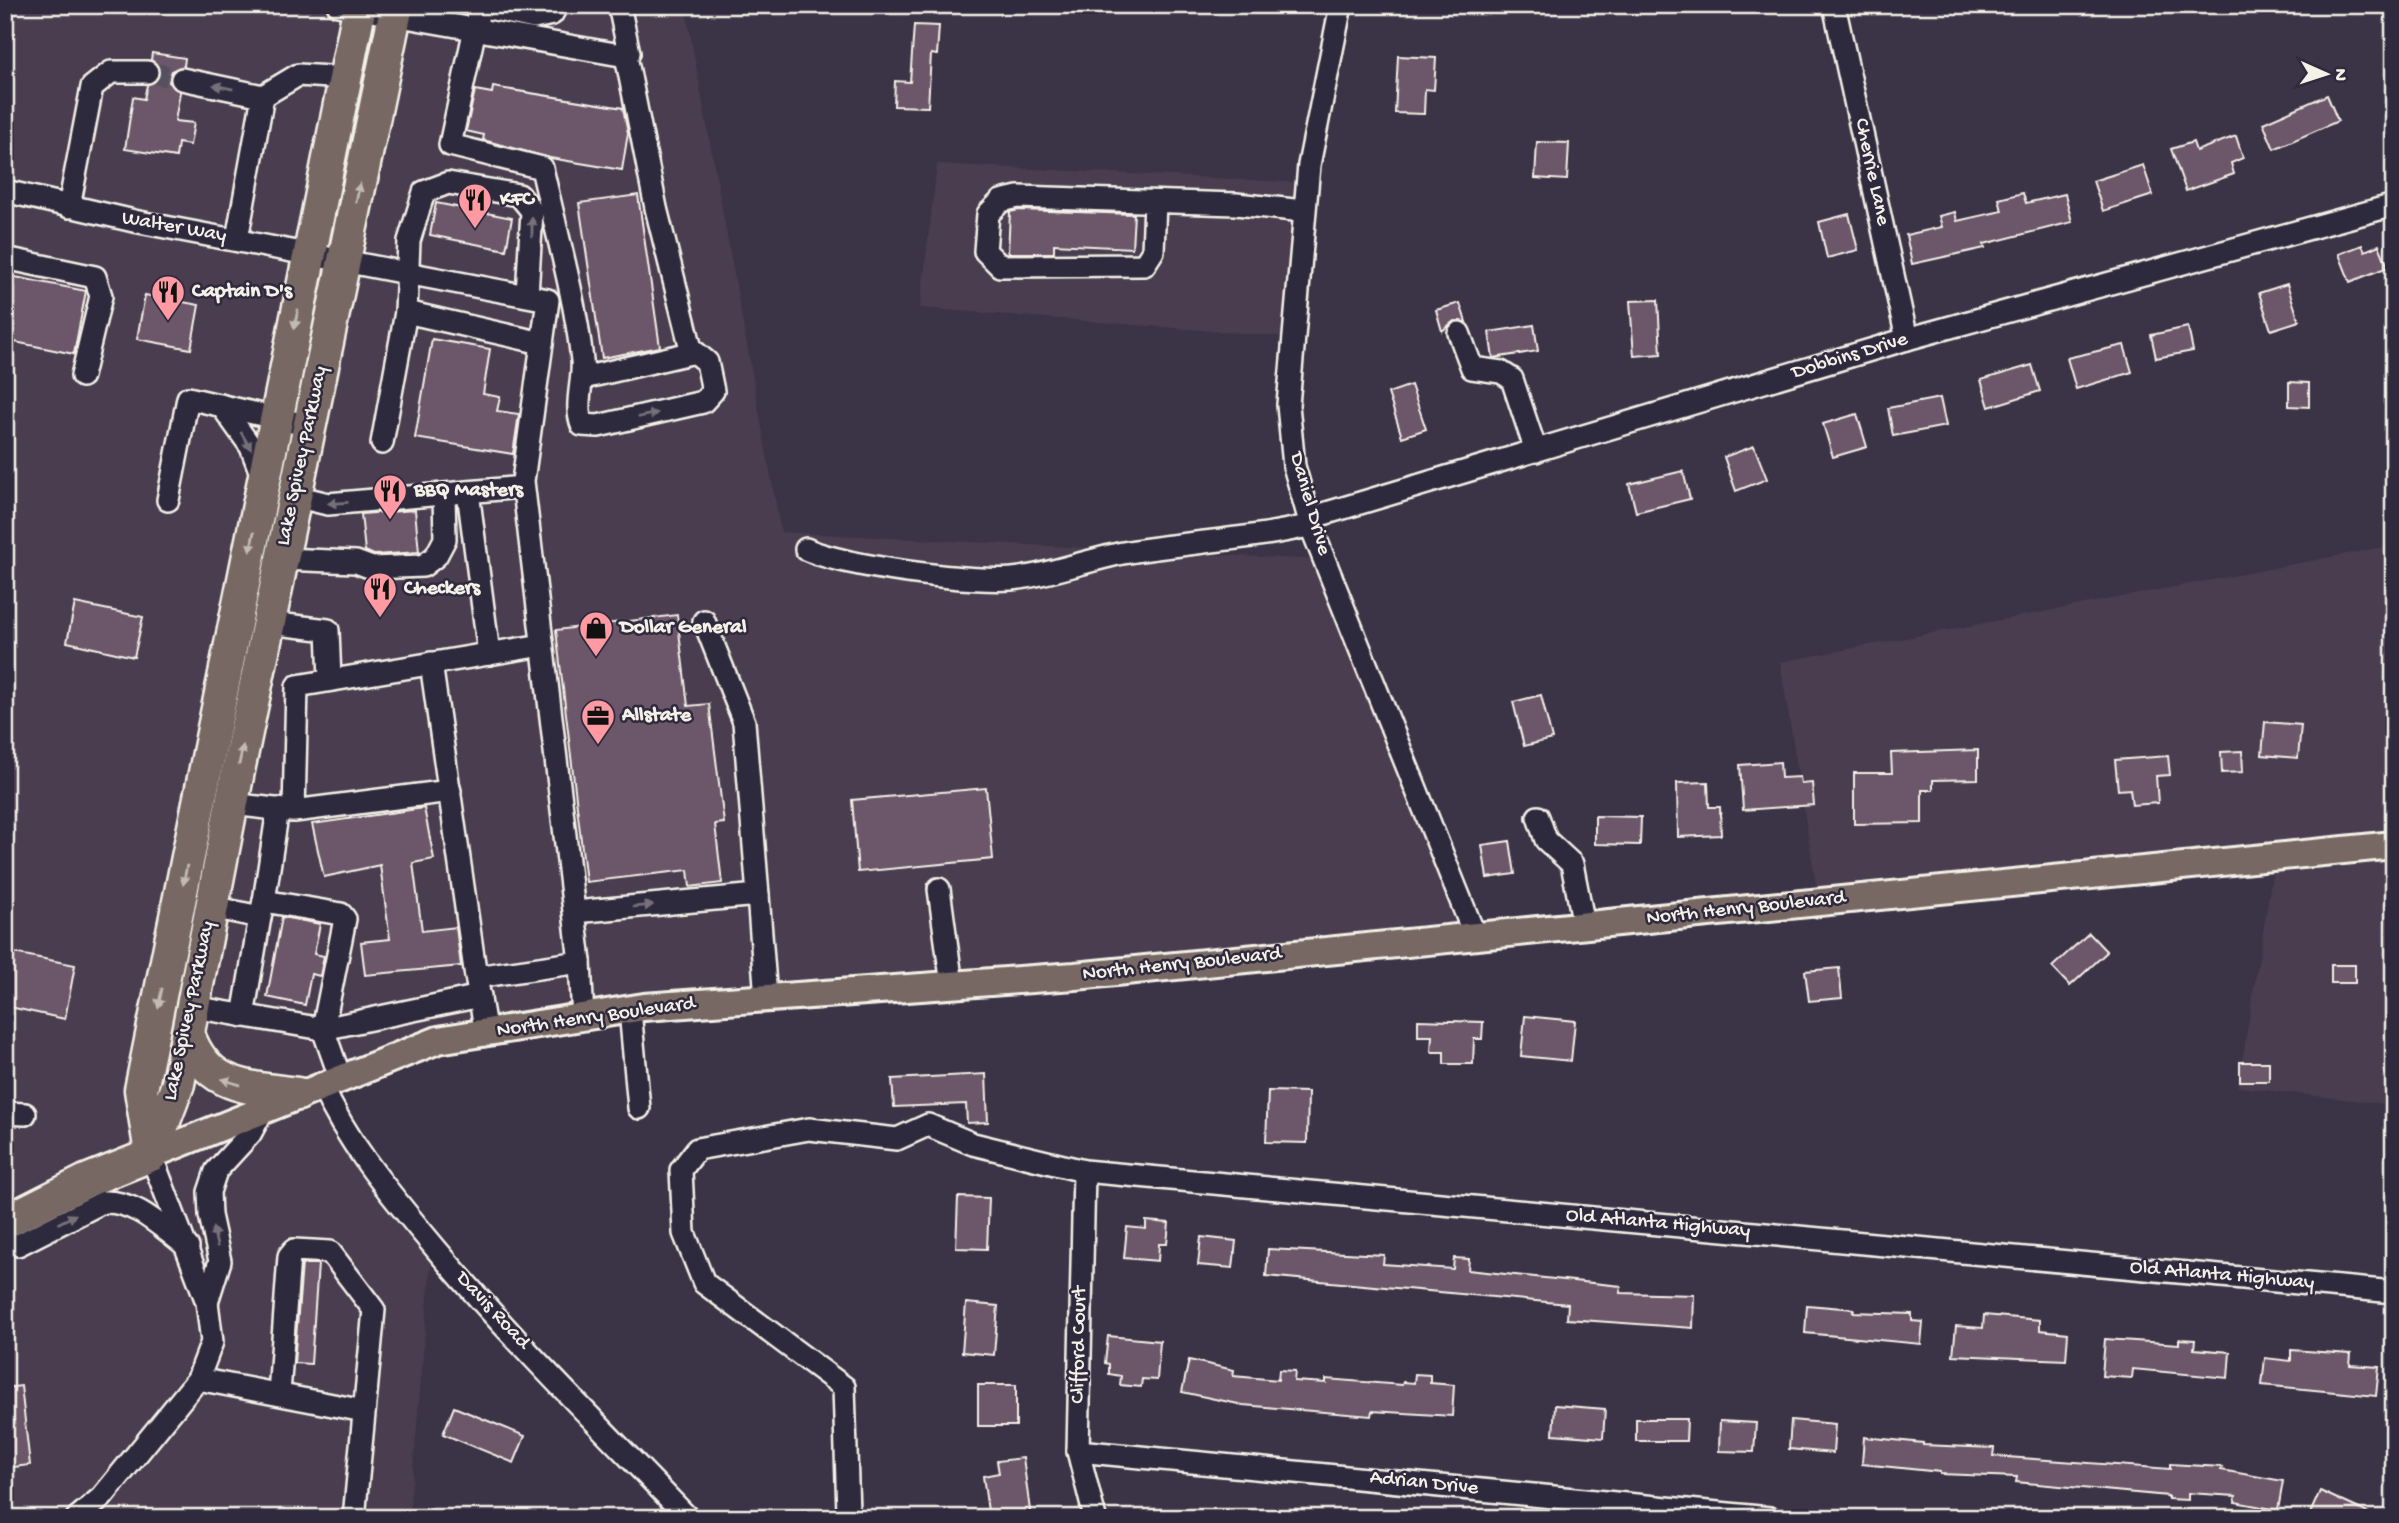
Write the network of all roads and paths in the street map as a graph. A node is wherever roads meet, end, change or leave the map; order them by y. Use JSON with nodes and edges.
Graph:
{"nodes":[{"id":1,"x":558,"y":5,"type":"edge"},
{"id":2,"x":619,"y":5,"type":"edge"},
{"id":3,"x":1341,"y":5,"type":"edge"},
{"id":4,"x":1834,"y":5,"type":"edge"},
{"id":5,"x":352,"y":6,"type":"edge"},
{"id":6,"x":480,"y":6,"type":"edge"},
{"id":7,"x":396,"y":11,"type":"edge"},
{"id":8,"x":475,"y":28,"type":"junction"},
{"id":9,"x":626,"y":55,"type":"junction"},
{"id":10,"x":147,"y":72,"type":"tunnel mouth"},
{"id":11,"x":346,"y":78,"type":"junction"},
{"id":12,"x":182,"y":79,"type":"tunnel mouth"},
{"id":13,"x":263,"y":96,"type":"junction"},
{"id":14,"x":5,"y":191,"type":"edge"},
{"id":15,"x":1155,"y":202,"type":"junction"},
{"id":16,"x":2394,"y":205,"type":"edge"},
{"id":17,"x":69,"y":208,"type":"junction"},
{"id":18,"x":1304,"y":211,"type":"junction"},
{"id":19,"x":237,"y":239,"type":"junction"},
{"id":20,"x":309,"y":252,"type":"junction"},
{"id":21,"x":5,"y":258,"type":"edge"},
{"id":22,"x":345,"y":260,"type":"junction"},
{"id":23,"x":407,"y":272,"type":"junction"},
{"id":24,"x":527,"y":295,"type":"junction"},
{"id":25,"x":406,"y":312,"type":"junction"},
{"id":26,"x":1459,"y":333,"type":"dead end"},
{"id":27,"x":1907,"y":339,"type":"junction"},
{"id":28,"x":542,"y":343,"type":"junction"},
{"id":29,"x":692,"y":353,"type":"junction"},
{"id":30,"x":82,"y":376,"type":"dead end"},
{"id":31,"x":583,"y":378,"type":"junction"},
{"id":32,"x":220,"y":405,"type":"junction"},
{"id":33,"x":276,"y":418,"type":"junction"},
{"id":34,"x":310,"y":426,"type":"junction"},
{"id":35,"x":382,"y":443,"type":"dead end"},
{"id":36,"x":1536,"y":451,"type":"junction"},
{"id":37,"x":264,"y":481,"type":"junction"},
{"id":38,"x":523,"y":486,"type":"junction"},
{"id":39,"x":468,"y":492,"type":"junction"},
{"id":40,"x":437,"y":495,"type":"junction"},
{"id":41,"x":295,"y":496,"type":"junction"},
{"id":42,"x":168,"y":500,"type":"dead end"},
{"id":43,"x":1311,"y":522,"type":"junction"},
{"id":44,"x":806,"y":549,"type":"dead end"},
{"id":45,"x":282,"y":559,"type":"junction"},
{"id":46,"x":704,"y":621,"type":"dead end"},
{"id":47,"x":269,"y":623,"type":"junction"},
{"id":48,"x":542,"y":645,"type":"junction"},
{"id":49,"x":489,"y":654,"type":"junction"},
{"id":50,"x":431,"y":663,"type":"junction"},
{"id":51,"x":330,"y":680,"type":"junction"},
{"id":52,"x":450,"y":791,"type":"junction"},
{"id":53,"x":286,"y":810,"type":"junction"},
{"id":54,"x":230,"y":814,"type":"junction"},
{"id":55,"x":1538,"y":817,"type":"dead end"},
{"id":56,"x":197,"y":819,"type":"junction"},
{"id":57,"x":2394,"y":845,"type":"edge"},
{"id":58,"x":939,"y":889,"type":"dead end"},
{"id":59,"x":758,"y":895,"type":"junction"},
{"id":60,"x":212,"y":907,"type":"junction"},
{"id":61,"x":262,"y":909,"type":"junction"},
{"id":62,"x":575,"y":912,"type":"junction"},
{"id":63,"x":1584,"y":925,"type":"junction"},
{"id":64,"x":1475,"y":936,"type":"junction"},
{"id":65,"x":580,"y":962,"type":"junction"},
{"id":66,"x":952,"y":985,"type":"junction"},
{"id":67,"x":478,"y":987,"type":"junction"},
{"id":68,"x":766,"y":998,"type":"junction"},
{"id":69,"x":630,"y":1010,"type":"junction"},
{"id":70,"x":243,"y":1016,"type":"junction"},
{"id":71,"x":583,"y":1018,"type":"junction"},
{"id":72,"x":190,"y":1021,"type":"junction"},
{"id":73,"x":323,"y":1029,"type":"junction"},
{"id":74,"x":486,"y":1033,"type":"junction"},
{"id":75,"x":319,"y":1085,"type":"junction"},
{"id":76,"x":264,"y":1108,"type":"junction"},
{"id":77,"x":639,"y":1108,"type":"dead end"},
{"id":78,"x":151,"y":1155,"type":"junction"},
{"id":79,"x":1084,"y":1171,"type":"junction"},
{"id":80,"x":5,"y":1222,"type":"edge"},
{"id":81,"x":5,"y":1241,"type":"edge"},
{"id":82,"x":188,"y":1247,"type":"junction"},
{"id":83,"x":2394,"y":1292,"type":"edge"},
{"id":84,"x":207,"y":1302,"type":"junction"},
{"id":85,"x":198,"y":1379,"type":"junction"},
{"id":86,"x":279,"y":1394,"type":"junction"},
{"id":87,"x":365,"y":1411,"type":"junction"},
{"id":88,"x":1078,"y":1451,"type":"junction"},
{"id":89,"x":1555,"y":1507,"type":"edge"},
{"id":90,"x":76,"y":1518,"type":"edge"},
{"id":91,"x":354,"y":1518,"type":"edge"},
{"id":92,"x":688,"y":1518,"type":"edge"},
{"id":93,"x":844,"y":1518,"type":"edge"},
{"id":94,"x":1095,"y":1518,"type":"edge"},
{"id":95,"x":1770,"y":1518,"type":"edge"}],
"edges":[{"from":1,"to":6,"type":"street"},
{"from":2,"to":9,"type":"street"},
{"from":3,"to":18,"type":"street","name":"Daniel Drive"},
{"from":4,"to":27,"type":"street","name":"Cherrie Lane"},
{"from":5,"to":7,"type":"street"},
{"from":5,"to":11,"type":"highway","name":"Lake Spivey Parkway"},
{"from":6,"to":8,"type":"street"},
{"from":7,"to":8,"type":"street"},
{"from":22,"to":7,"type":"highway","name":"Lake Spivey Parkway","one_way":true},
{"from":8,"to":9,"type":"street"},
{"from":8,"to":31,"type":"street"},
{"from":9,"to":29,"type":"street"},
{"from":10,"to":17,"type":"street"},
{"from":11,"to":13,"type":"street"},
{"from":11,"to":20,"type":"highway","name":"Lake Spivey Parkway"},
{"from":13,"to":12,"type":"street","one_way":true},
{"from":13,"to":19,"type":"street"},
{"from":14,"to":17,"type":"street","name":"Walter Way"},
{"from":15,"to":15,"type":"street"},
{"from":15,"to":18,"type":"street"},
{"from":16,"to":27,"type":"street","name":"Dobbins Drive"},
{"from":17,"to":19,"type":"street","name":"Walter Way"},
{"from":18,"to":43,"type":"street","name":"Daniel Drive"},
{"from":19,"to":20,"type":"street","name":"Walter Way"},
{"from":20,"to":22,"type":"street","name":"Walter Way"},
{"from":20,"to":33,"type":"highway","name":"Lake Spivey Parkway","one_way":true},
{"from":21,"to":30,"type":"street"},
{"from":22,"to":23,"type":"street","name":"Walter Way"},
{"from":22,"to":34,"type":"highway","name":"Lake Spivey Parkway"},
{"from":23,"to":24,"type":"street","name":"Walter Way"},
{"from":24,"to":23,"type":"street","one_way":true},
{"from":23,"to":25,"type":"street"},
{"from":24,"to":28,"type":"street"},
{"from":25,"to":28,"type":"street"},
{"from":25,"to":35,"type":"street"},
{"from":26,"to":36,"type":"street"},
{"from":27,"to":36,"type":"street","name":"Dobbins Drive"},
{"from":28,"to":38,"type":"street"},
{"from":29,"to":31,"type":"street"},
{"from":31,"to":29,"type":"street","one_way":true},
{"from":32,"to":33,"type":"street"},
{"from":32,"to":37,"type":"street","one_way":true},
{"from":32,"to":42,"type":"street"},
{"from":33,"to":34,"type":"street"},
{"from":33,"to":37,"type":"highway","name":"Lake Spivey Parkway"},
{"from":34,"to":41,"type":"highway","name":"Lake Spivey Parkway"},
{"from":36,"to":43,"type":"street","name":"Dobbins Drive"},
{"from":37,"to":56,"type":"highway","name":"Lake Spivey Parkway","one_way":true},
{"from":38,"to":39,"type":"street"},
{"from":38,"to":48,"type":"street"},
{"from":39,"to":40,"type":"street"},
{"from":39,"to":49,"type":"street"},
{"from":40,"to":41,"type":"street","one_way":true},
{"from":40,"to":45,"type":"street"},
{"from":41,"to":45,"type":"highway","name":"Lake Spivey Parkway"},
{"from":43,"to":44,"type":"street","name":"Dobbins Drive"},
{"from":43,"to":64,"type":"street","name":"Daniel Drive"},
{"from":45,"to":47,"type":"highway","name":"Lake Spivey Parkway"},
{"from":46,"to":59,"type":"street"},
{"from":47,"to":51,"type":"street"},
{"from":54,"to":47,"type":"highway","name":"Lake Spivey Parkway","one_way":true},
{"from":48,"to":49,"type":"street"},
{"from":48,"to":62,"type":"street"},
{"from":49,"to":50,"type":"street"},
{"from":50,"to":51,"type":"street"},
{"from":50,"to":52,"type":"street"},
{"from":51,"to":53,"type":"street"},
{"from":52,"to":53,"type":"street"},
{"from":52,"to":67,"type":"street"},
{"from":53,"to":54,"type":"street"},
{"from":53,"to":61,"type":"street"},
{"from":54,"to":56,"type":"street"},
{"from":54,"to":60,"type":"highway","name":"Lake Spivey Parkway"},
{"from":55,"to":63,"type":"street"},
{"from":56,"to":78,"type":"highway","name":"Lake Spivey Parkway","one_way":true},
{"from":57,"to":63,"type":"main road","name":"North Henry Boulevard"},
{"from":58,"to":66,"type":"street"},
{"from":62,"to":59,"type":"street","one_way":true},
{"from":59,"to":68,"type":"street"},
{"from":60,"to":61,"type":"street"},
{"from":60,"to":72,"type":"highway","name":"Lake Spivey Parkway"},
{"from":61,"to":70,"type":"street"},
{"from":61,"to":73,"type":"street"},
{"from":62,"to":65,"type":"street"},
{"from":63,"to":64,"type":"main road","name":"North Henry Boulevard"},
{"from":64,"to":66,"type":"main road","name":"North Henry Boulevard"},
{"from":65,"to":67,"type":"street"},
{"from":65,"to":71,"type":"street"},
{"from":66,"to":68,"type":"main road","name":"North Henry Boulevard"},
{"from":67,"to":73,"type":"street"},
{"from":67,"to":74,"type":"street"},
{"from":68,"to":69,"type":"main road","name":"North Henry Boulevard"},
{"from":69,"to":71,"type":"main road","name":"North Henry Boulevard"},
{"from":69,"to":77,"type":"street"},
{"from":70,"to":72,"type":"street"},
{"from":70,"to":73,"type":"street"},
{"from":71,"to":74,"type":"main road","name":"North Henry Boulevard"},
{"from":75,"to":72,"type":"highway","one_way":true},
{"from":72,"to":78,"type":"highway","name":"Lake Spivey Parkway"},
{"from":73,"to":75,"type":"street","name":"Davis Road"},
{"from":74,"to":75,"type":"main road","name":"North Henry Boulevard"},
{"from":75,"to":76,"type":"main road","name":"North Henry Boulevard"},
{"from":75,"to":92,"type":"street","name":"Davis Road"},
{"from":76,"to":78,"type":"main road","name":"North Henry Boulevard"},
{"from":84,"to":76,"type":"street","one_way":true},
{"from":78,"to":80,"type":"highway","name":"North Henry Boulevard"},
{"from":78,"to":82,"type":"street"},
{"from":79,"to":83,"type":"street","name":"Old Atlanta Highway"},
{"from":79,"to":88,"type":"street","name":"Clifford Court"},
{"from":79,"to":93,"type":"street","name":"Old Atlanta Highway"},
{"from":81,"to":82,"type":"street","one_way":true},
{"from":82,"to":84,"type":"street"},
{"from":84,"to":85,"type":"street"},
{"from":85,"to":86,"type":"street"},
{"from":85,"to":90,"type":"street"},
{"from":86,"to":87,"type":"street"},
{"from":86,"to":87,"type":"street"},
{"from":87,"to":91,"type":"street"},
{"from":88,"to":89,"type":"street","name":"Adrian Drive"},
{"from":88,"to":94,"type":"street","name":"Clifford Court"},
{"from":89,"to":95,"type":"street","name":"Adrian Drive"}]}
